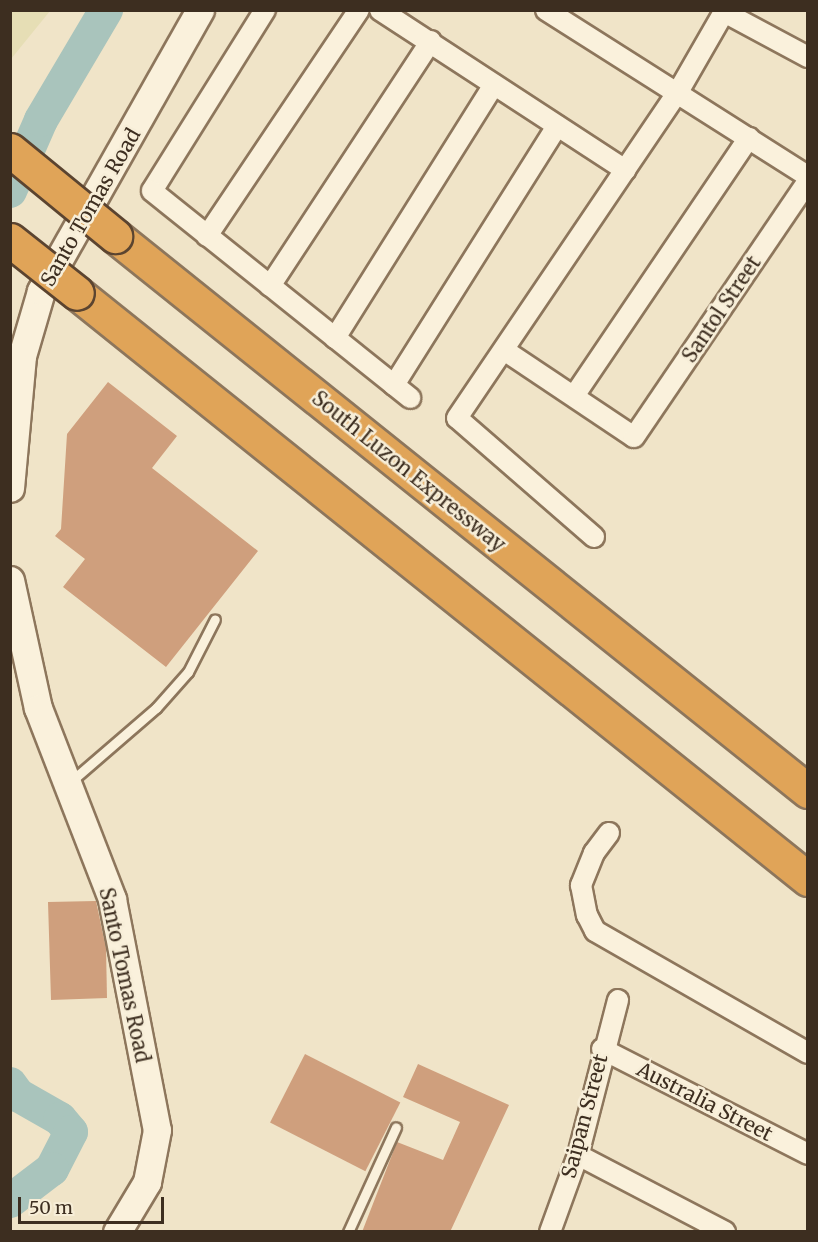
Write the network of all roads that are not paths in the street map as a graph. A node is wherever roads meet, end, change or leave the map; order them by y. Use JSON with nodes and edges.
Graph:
{"nodes":[{"id":1,"x":200,"y":10,"type":"edge"},
{"id":2,"x":265,"y":10,"type":"edge"},
{"id":3,"x":358,"y":10,"type":"edge"},
{"id":4,"x":380,"y":10,"type":"edge"},
{"id":5,"x":546,"y":10,"type":"edge"},
{"id":6,"x":723,"y":11,"type":"edge"},
{"id":7,"x":431,"y":41,"type":"junction"},
{"id":8,"x":807,"y":57,"type":"edge"},
{"id":9,"x":494,"y":85,"type":"junction"},
{"id":10,"x":678,"y":92,"type":"junction"},
{"id":11,"x":557,"y":126,"type":"junction"},
{"id":12,"x":749,"y":138,"type":"junction"},
{"id":13,"x":10,"y":150,"type":"edge"},
{"id":14,"x":625,"y":170,"type":"junction"},
{"id":15,"x":807,"y":176,"type":"edge"},
{"id":16,"x":807,"y":182,"type":"edge"},
{"id":17,"x":207,"y":236,"type":"junction"},
{"id":18,"x":10,"y":240,"type":"edge"},
{"id":19,"x":270,"y":286,"type":"junction"},
{"id":20,"x":335,"y":338,"type":"junction"},
{"id":21,"x":504,"y":350,"type":"junction"},
{"id":22,"x":394,"y":385,"type":"junction"},
{"id":23,"x":573,"y":396,"type":"junction"},
{"id":24,"x":410,"y":398,"type":"dead end"},
{"id":25,"x":10,"y":488,"type":"edge"},
{"id":26,"x":594,"y":537,"type":"dead end"},
{"id":27,"x":10,"y":580,"type":"edge"},
{"id":28,"x":214,"y":619,"type":"dead end"},
{"id":29,"x":68,"y":785,"type":"junction"},
{"id":30,"x":807,"y":791,"type":"edge"},
{"id":31,"x":609,"y":833,"type":"dead end"},
{"id":32,"x":807,"y":879,"type":"edge"},
{"id":33,"x":618,"y":1000,"type":"dead end"},
{"id":34,"x":602,"y":1049,"type":"junction"},
{"id":35,"x":807,"y":1053,"type":"edge"},
{"id":36,"x":396,"y":1127,"type":"dead end"},
{"id":37,"x":805,"y":1148,"type":"edge"},
{"id":38,"x":578,"y":1155,"type":"junction"},
{"id":39,"x":125,"y":1229,"type":"edge"},
{"id":40,"x":348,"y":1232,"type":"edge"},
{"id":41,"x":549,"y":1232,"type":"edge"},
{"id":42,"x":725,"y":1232,"type":"edge"}],
"edges":[{"from":1,"to":25,"type":"street","name":"Santo Tomas Road"},
{"from":2,"to":17,"type":"street"},
{"from":3,"to":17,"type":"street"},
{"from":4,"to":7,"type":"street"},
{"from":5,"to":10,"type":"street"},
{"from":6,"to":8,"type":"street"},
{"from":6,"to":10,"type":"street"},
{"from":7,"to":9,"type":"street"},
{"from":7,"to":19,"type":"street"},
{"from":9,"to":11,"type":"street"},
{"from":9,"to":20,"type":"street"},
{"from":10,"to":12,"type":"street"},
{"from":10,"to":14,"type":"street"},
{"from":11,"to":14,"type":"street"},
{"from":11,"to":22,"type":"street"},
{"from":12,"to":15,"type":"street"},
{"from":12,"to":23,"type":"street"},
{"from":13,"to":30,"type":"highway","name":"South Luzon Expressway","bridge":true},
{"from":14,"to":21,"type":"street"},
{"from":16,"to":23,"type":"street","name":"Santol Street"},
{"from":17,"to":19,"type":"street"},
{"from":18,"to":32,"type":"highway","bridge":true},
{"from":19,"to":20,"type":"street"},
{"from":20,"to":22,"type":"street"},
{"from":21,"to":23,"type":"street"},
{"from":21,"to":26,"type":"street"},
{"from":22,"to":24,"type":"street"},
{"from":27,"to":29,"type":"street","name":"Santo Tomas Road"},
{"from":28,"to":29,"type":"lane"},
{"from":29,"to":39,"type":"street","name":"Santo Tomas Road"},
{"from":31,"to":35,"type":"street"},
{"from":33,"to":34,"type":"street","name":"Saipan Street"},
{"from":34,"to":37,"type":"street","name":"Australia Street"},
{"from":34,"to":38,"type":"street","name":"Saipan Street"},
{"from":36,"to":40,"type":"lane"},
{"from":38,"to":41,"type":"street","name":"Saipan Street"},
{"from":38,"to":42,"type":"street"}]}
